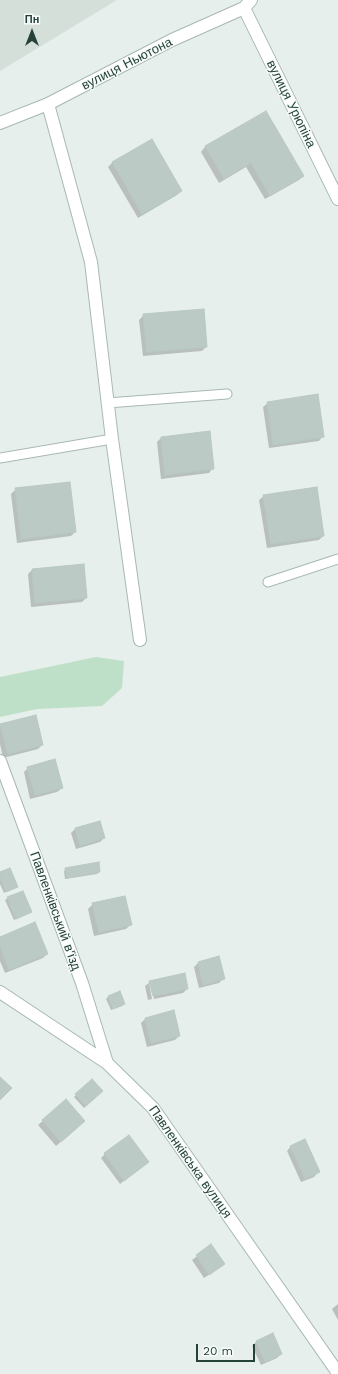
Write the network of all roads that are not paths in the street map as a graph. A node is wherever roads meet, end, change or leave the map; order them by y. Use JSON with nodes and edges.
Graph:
{"nodes":[{"id":1,"x":247,"y":4,"type":"edge"},
{"id":2,"x":48,"y":104,"type":"junction"},
{"id":3,"x":0,"y":123,"type":"edge"},
{"id":4,"x":338,"y":199,"type":"edge"},
{"id":5,"x":227,"y":394,"type":"dead end"},
{"id":6,"x":107,"y":403,"type":"junction"},
{"id":7,"x":112,"y":439,"type":"junction"},
{"id":8,"x":0,"y":458,"type":"edge"},
{"id":9,"x":338,"y":559,"type":"edge"},
{"id":10,"x":268,"y":582,"type":"dead end"},
{"id":11,"x":140,"y":640,"type":"dead end"},
{"id":12,"x":0,"y":761,"type":"edge"},
{"id":13,"x":0,"y":992,"type":"edge"},
{"id":14,"x":107,"y":1063,"type":"junction"},
{"id":15,"x":338,"y":1373,"type":"edge"}],
"edges":[{"from":1,"to":2,"type":"street","name":"вулиця Ньютона"},
{"from":1,"to":4,"type":"street","name":"вулиця Урюпіна"},
{"from":2,"to":3,"type":"street","name":"вулиця Ньютона"},
{"from":2,"to":6,"type":"street"},
{"from":5,"to":6,"type":"lane"},
{"from":6,"to":7,"type":"street"},
{"from":7,"to":8,"type":"lane"},
{"from":7,"to":11,"type":"street"},
{"from":9,"to":10,"type":"lane"},
{"from":12,"to":14,"type":"street","name":"Павленківський в'їзд"},
{"from":13,"to":14,"type":"street","name":"Павленківська вулиця"},
{"from":14,"to":15,"type":"street","name":"Павленківська вулиця"}]}
